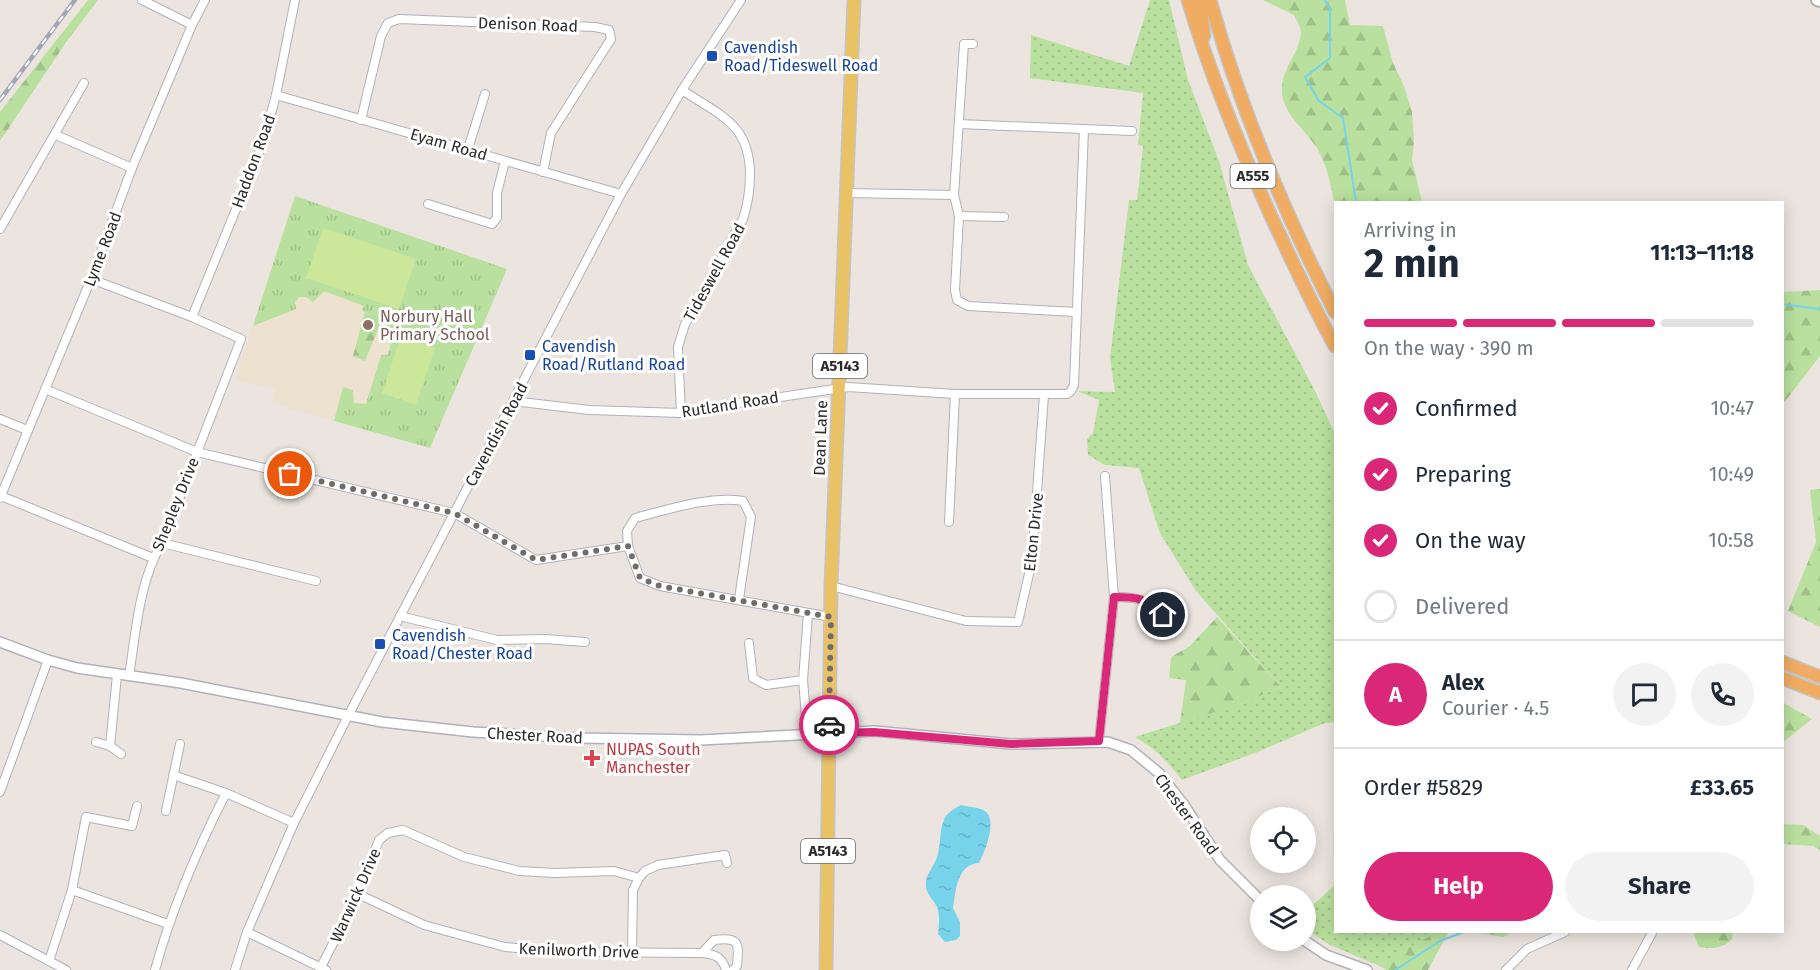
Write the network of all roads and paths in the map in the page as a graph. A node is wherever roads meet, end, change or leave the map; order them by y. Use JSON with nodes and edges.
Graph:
{"nodes":[{"id":1,"x":142,"y":0,"type":"edge"},
{"id":2,"x":205,"y":0,"type":"edge"},
{"id":3,"x":295,"y":0,"type":"edge"},
{"id":4,"x":741,"y":0,"type":"edge"},
{"id":5,"x":854,"y":0,"type":"edge"},
{"id":6,"x":1188,"y":0,"type":"edge"},
{"id":7,"x":1200,"y":0,"type":"edge"},
{"id":8,"x":1210,"y":0,"type":"edge"},
{"id":9,"x":192,"y":25,"type":"junction"},
{"id":10,"x":973,"y":44,"type":"dead end"},
{"id":11,"x":1207,"y":61,"type":"junction"},
{"id":12,"x":84,"y":83,"type":"dead end"},
{"id":13,"x":682,"y":90,"type":"junction"},
{"id":14,"x":485,"y":94,"type":"dead end"},
{"id":15,"x":276,"y":95,"type":"junction"},
{"id":16,"x":361,"y":120,"type":"junction"},
{"id":17,"x":959,"y":124,"type":"junction"},
{"id":18,"x":1084,"y":129,"type":"junction"},
{"id":19,"x":1132,"y":131,"type":"dead end"},
{"id":20,"x":56,"y":135,"type":"junction"},
{"id":21,"x":468,"y":149,"type":"junction"},
{"id":22,"x":506,"y":161,"type":"junction"},
{"id":23,"x":132,"y":168,"type":"junction"},
{"id":24,"x":543,"y":171,"type":"junction"},
{"id":25,"x":846,"y":193,"type":"junction"},
{"id":26,"x":621,"y":194,"type":"junction"},
{"id":27,"x":954,"y":195,"type":"junction"},
{"id":28,"x":428,"y":204,"type":"dead end"},
{"id":29,"x":959,"y":216,"type":"junction"},
{"id":30,"x":1004,"y":217,"type":"dead end"},
{"id":31,"x":0,"y":229,"type":"edge"},
{"id":32,"x":91,"y":279,"type":"junction"},
{"id":33,"x":1334,"y":310,"type":"edge"},
{"id":34,"x":1076,"y":312,"type":"junction"},
{"id":35,"x":192,"y":317,"type":"junction"},
{"id":36,"x":1334,"y":344,"type":"edge"},
{"id":37,"x":839,"y":387,"type":"junction"},
{"id":38,"x":45,"y":389,"type":"junction"},
{"id":39,"x":954,"y":394,"type":"junction"},
{"id":40,"x":1044,"y":395,"type":"junction"},
{"id":41,"x":513,"y":402,"type":"junction"},
{"id":42,"x":681,"y":413,"type":"junction"},
{"id":43,"x":0,"y":419,"type":"edge"},
{"id":44,"x":27,"y":430,"type":"junction"},
{"id":45,"x":197,"y":452,"type":"junction"},
{"id":46,"x":1106,"y":476,"type":"dead end"},
{"id":47,"x":0,"y":497,"type":"edge"},
{"id":48,"x":454,"y":513,"type":"junction"},
{"id":49,"x":949,"y":522,"type":"dead end"},
{"id":50,"x":162,"y":543,"type":"junction"},
{"id":51,"x":628,"y":546,"type":"junction"},
{"id":52,"x":153,"y":558,"type":"junction"},
{"id":53,"x":316,"y":581,"type":"dead end"},
{"id":54,"x":831,"y":586,"type":"junction"},
{"id":55,"x":1114,"y":597,"type":"junction"},
{"id":56,"x":739,"y":599,"type":"junction"},
{"id":57,"x":808,"y":614,"type":"junction"},
{"id":58,"x":400,"y":616,"type":"junction"},
{"id":59,"x":831,"y":617,"type":"junction"},
{"id":60,"x":1176,"y":627,"type":"dead end"},
{"id":61,"x":0,"y":642,"type":"edge"},
{"id":62,"x":585,"y":642,"type":"dead end"},
{"id":63,"x":749,"y":643,"type":"dead end"},
{"id":64,"x":48,"y":660,"type":"junction"},
{"id":65,"x":1784,"y":663,"type":"edge"},
{"id":66,"x":117,"y":675,"type":"junction"},
{"id":67,"x":129,"y":676,"type":"junction"},
{"id":68,"x":1820,"y":677,"type":"edge"},
{"id":69,"x":1784,"y":679,"type":"edge"},
{"id":70,"x":803,"y":680,"type":"junction"},
{"id":71,"x":1820,"y":693,"type":"edge"},
{"id":72,"x":348,"y":716,"type":"junction"},
{"id":73,"x":806,"y":717,"type":"dead end"},
{"id":74,"x":829,"y":733,"type":"junction"},
{"id":75,"x":1099,"y":741,"type":"junction"},
{"id":76,"x":96,"y":742,"type":"dead end"},
{"id":77,"x":180,"y":744,"type":"dead end"},
{"id":78,"x":110,"y":746,"type":"junction"},
{"id":79,"x":121,"y":754,"type":"dead end"},
{"id":80,"x":173,"y":775,"type":"junction"},
{"id":81,"x":0,"y":792,"type":"edge"},
{"id":82,"x":226,"y":793,"type":"junction"},
{"id":83,"x":137,"y":806,"type":"dead end"},
{"id":84,"x":166,"y":811,"type":"dead end"},
{"id":85,"x":294,"y":823,"type":"junction"},
{"id":86,"x":132,"y":826,"type":"junction"},
{"id":87,"x":129,"y":836,"type":"dead end"},
{"id":88,"x":726,"y":855,"type":"dead end"},
{"id":89,"x":639,"y":878,"type":"junction"},
{"id":90,"x":72,"y":890,"type":"junction"},
{"id":91,"x":1250,"y":891,"type":"edge"},
{"id":92,"x":358,"y":894,"type":"junction"},
{"id":93,"x":168,"y":924,"type":"junction"},
{"id":94,"x":247,"y":933,"type":"junction"},
{"id":95,"x":1563,"y":933,"type":"edge"},
{"id":96,"x":1652,"y":933,"type":"edge"},
{"id":97,"x":0,"y":935,"type":"edge"},
{"id":98,"x":1316,"y":948,"type":"edge"},
{"id":99,"x":632,"y":951,"type":"junction"},
{"id":100,"x":702,"y":953,"type":"junction"},
{"id":101,"x":49,"y":961,"type":"junction"},
{"id":102,"x":324,"y":969,"type":"edge"},
{"id":103,"x":1365,"y":969,"type":"edge"},
{"id":104,"x":66,"y":970,"type":"edge"},
{"id":105,"x":154,"y":970,"type":"edge"},
{"id":106,"x":236,"y":970,"type":"edge"},
{"id":107,"x":726,"y":970,"type":"edge"},
{"id":108,"x":733,"y":970,"type":"edge"},
{"id":109,"x":826,"y":970,"type":"edge"},
{"id":110,"x":1506,"y":970,"type":"edge"},
{"id":111,"x":1632,"y":970,"type":"edge"}],
"edges":[{"from":1,"to":9,"type":"street"},
{"from":2,"to":9,"type":"street","name":"Lyme Road"},
{"from":3,"to":15,"type":"street","name":"Haddon Road"},
{"from":4,"to":13,"type":"street","name":"Cavendish Road"},
{"from":5,"to":25,"type":"main road","name":"Dean Lane","number":"A5143"},
{"from":6,"to":11,"type":"highway","number":"A555"},
{"from":7,"to":11,"type":"highway"},
{"from":8,"to":33,"type":"highway","number":"A555"},
{"from":9,"to":23,"type":"street","name":"Lyme Road"},
{"from":10,"to":17,"type":"street"},
{"from":11,"to":36,"type":"highway","number":"A555"},
{"from":12,"to":20,"type":"street"},
{"from":13,"to":26,"type":"street","name":"Cavendish Road"},
{"from":13,"to":42,"type":"street","name":"Tideswell Road"},
{"from":14,"to":21,"type":"street"},
{"from":15,"to":16,"type":"street","name":"Eyam Road"},
{"from":15,"to":35,"type":"street","name":"Haddon Road"},
{"from":16,"to":21,"type":"street","name":"Eyam Road"},
{"from":16,"to":24,"type":"street","name":"Denison Road"},
{"from":17,"to":18,"type":"street"},
{"from":17,"to":27,"type":"street"},
{"from":18,"to":19,"type":"street"},
{"from":18,"to":34,"type":"street"},
{"from":20,"to":23,"type":"street"},
{"from":20,"to":31,"type":"street"},
{"from":21,"to":22,"type":"street","name":"Eyam Road"},
{"from":22,"to":24,"type":"street","name":"Eyam Road"},
{"from":22,"to":28,"type":"street"},
{"from":23,"to":32,"type":"street","name":"Lyme Road"},
{"from":24,"to":26,"type":"street","name":"Eyam Road"},
{"from":25,"to":27,"type":"street"},
{"from":25,"to":37,"type":"main road","name":"Dean Lane","number":"A5143"},
{"from":26,"to":41,"type":"street","name":"Cavendish Road"},
{"from":27,"to":29,"type":"street"},
{"from":29,"to":30,"type":"street"},
{"from":29,"to":34,"type":"street"},
{"from":32,"to":35,"type":"street"},
{"from":32,"to":38,"type":"street","name":"Lyme Road"},
{"from":34,"to":40,"type":"street","name":"Rutland Road"},
{"from":35,"to":45,"type":"street","name":"Shepley Drive"},
{"from":37,"to":39,"type":"street","name":"Rutland Road"},
{"from":37,"to":42,"type":"street","name":"Rutland Road"},
{"from":37,"to":54,"type":"main road","name":"Dean Lane","number":"A5143"},
{"from":38,"to":44,"type":"street","name":"Lyme Road"},
{"from":38,"to":45,"type":"street"},
{"from":39,"to":40,"type":"street","name":"Rutland Road"},
{"from":39,"to":49,"type":"street"},
{"from":40,"to":54,"type":"street","name":"Elton Drive"},
{"from":41,"to":42,"type":"street","name":"Rutland Road"},
{"from":41,"to":48,"type":"street","name":"Cavendish Road"},
{"from":43,"to":44,"type":"street"},
{"from":44,"to":47,"type":"street","name":"Lyme Road"},
{"from":45,"to":48,"type":"street"},
{"from":45,"to":50,"type":"street","name":"Shepley Drive"},
{"from":46,"to":55,"type":"street"},
{"from":47,"to":52,"type":"street"},
{"from":48,"to":51,"type":"street"},
{"from":48,"to":58,"type":"street","name":"Cavendish Road"},
{"from":50,"to":52,"type":"street","name":"Shepley Drive"},
{"from":50,"to":53,"type":"street"},
{"from":51,"to":56,"type":"street"},
{"from":51,"to":56,"type":"street"},
{"from":52,"to":67,"type":"street","name":"Shepley Drive"},
{"from":54,"to":59,"type":"main road","name":"Dean Lane","number":"A5143"},
{"from":55,"to":60,"type":"street"},
{"from":55,"to":75,"type":"street"},
{"from":56,"to":57,"type":"street"},
{"from":57,"to":59,"type":"street"},
{"from":57,"to":70,"type":"street"},
{"from":58,"to":62,"type":"street"},
{"from":58,"to":72,"type":"street","name":"Cavendish Road"},
{"from":59,"to":74,"type":"main road","name":"Dean Lane","number":"A5143"},
{"from":61,"to":64,"type":"street","name":"Chester Road"},
{"from":63,"to":70,"type":"street"},
{"from":64,"to":66,"type":"street","name":"Chester Road"},
{"from":64,"to":81,"type":"street"},
{"from":65,"to":68,"type":"highway"},
{"from":66,"to":67,"type":"street","name":"Chester Road"},
{"from":66,"to":78,"type":"street"},
{"from":67,"to":72,"type":"street","name":"Chester Road"},
{"from":69,"to":71,"type":"highway"},
{"from":70,"to":73,"type":"street"},
{"from":72,"to":74,"type":"street","name":"Chester Road"},
{"from":72,"to":85,"type":"street","name":"Cavendish Road"},
{"from":74,"to":75,"type":"street","name":"Chester Road"},
{"from":74,"to":109,"type":"main road","number":"A5143"},
{"from":75,"to":91,"type":"street","name":"Chester Road"},
{"from":76,"to":78,"type":"street"},
{"from":77,"to":80,"type":"street"},
{"from":78,"to":79,"type":"street"},
{"from":80,"to":82,"type":"street"},
{"from":80,"to":84,"type":"street"},
{"from":82,"to":85,"type":"street"},
{"from":82,"to":93,"type":"street"},
{"from":83,"to":86,"type":"street"},
{"from":85,"to":94,"type":"street","name":"Cavendish Road"},
{"from":86,"to":87,"type":"street"},
{"from":86,"to":90,"type":"street"},
{"from":88,"to":89,"type":"street"},
{"from":89,"to":92,"type":"street","name":"Warwick Drive"},
{"from":89,"to":99,"type":"street"},
{"from":90,"to":93,"type":"street"},
{"from":90,"to":101,"type":"street"},
{"from":92,"to":99,"type":"street","name":"Kenilworth Drive"},
{"from":92,"to":102,"type":"street","name":"Warwick Drive"},
{"from":93,"to":105,"type":"street"},
{"from":94,"to":102,"type":"street"},
{"from":94,"to":106,"type":"street","name":"Cavendish Road"},
{"from":95,"to":110,"type":"street"},
{"from":96,"to":111,"type":"street"},
{"from":97,"to":101,"type":"street"},
{"from":98,"to":103,"type":"street"},
{"from":99,"to":100,"type":"street","name":"Kenilworth Drive"},
{"from":100,"to":107,"type":"street"},
{"from":100,"to":108,"type":"street"},
{"from":101,"to":104,"type":"street"}]}
